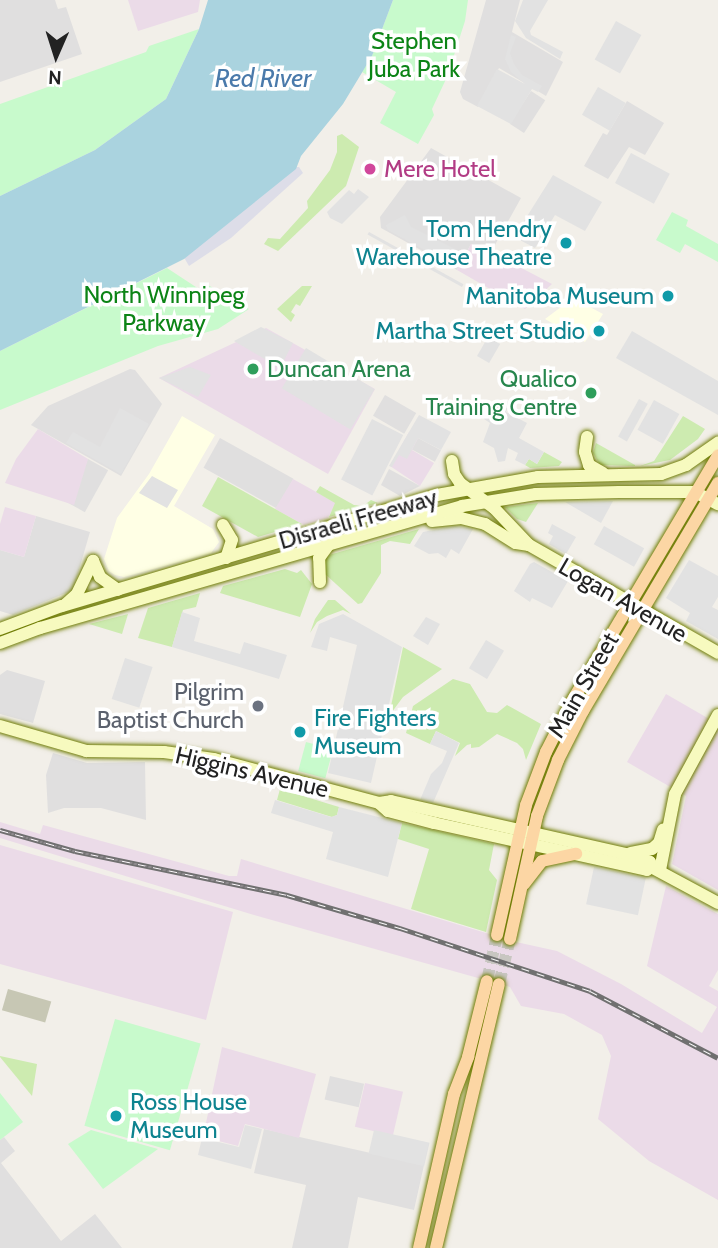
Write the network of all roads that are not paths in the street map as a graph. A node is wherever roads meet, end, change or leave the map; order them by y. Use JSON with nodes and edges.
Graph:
{"nodes":[{"id":1,"x":587,"y":437,"type":"dead end"},
{"id":2,"x":718,"y":443,"type":"edge"},
{"id":3,"x":718,"y":455,"type":"edge"},
{"id":4,"x":452,"y":461,"type":"dead end"},
{"id":5,"x":610,"y":475,"type":"junction"},
{"id":6,"x":718,"y":483,"type":"edge"},
{"id":7,"x":467,"y":488,"type":"junction"},
{"id":8,"x":695,"y":492,"type":"junction"},
{"id":9,"x":437,"y":495,"type":"junction"},
{"id":10,"x":713,"y":501,"type":"edge"},
{"id":11,"x":488,"y":502,"type":"junction"},
{"id":12,"x":365,"y":516,"type":"junction"},
{"id":13,"x":413,"y":520,"type":"junction"},
{"id":14,"x":223,"y":525,"type":"dead end"},
{"id":15,"x":377,"y":531,"type":"junction"},
{"id":16,"x":329,"y":544,"type":"junction"},
{"id":17,"x":529,"y":545,"type":"junction"},
{"id":18,"x":299,"y":553,"type":"junction"},
{"id":19,"x":226,"y":558,"type":"junction"},
{"id":20,"x":320,"y":582,"type":"dead end"},
{"id":21,"x":118,"y":590,"type":"junction"},
{"id":22,"x":629,"y":603,"type":"junction"},
{"id":23,"x":62,"y":606,"type":"junction"},
{"id":24,"x":643,"y":611,"type":"junction"},
{"id":25,"x":0,"y":629,"type":"edge"},
{"id":26,"x":0,"y":643,"type":"edge"},
{"id":27,"x":715,"y":650,"type":"edge"},
{"id":28,"x":718,"y":715,"type":"edge"},
{"id":29,"x":0,"y":726,"type":"edge"},
{"id":30,"x":670,"y":818,"type":"junction"},
{"id":31,"x":525,"y":837,"type":"junction"},
{"id":32,"x":576,"y":854,"type":"junction"},
{"id":33,"x":626,"y":854,"type":"junction"},
{"id":34,"x":656,"y":868,"type":"junction"},
{"id":35,"x":520,"y":890,"type":"junction"},
{"id":36,"x":718,"y":903,"type":"edge"},
{"id":37,"x":419,"y":1248,"type":"edge"},
{"id":38,"x":436,"y":1248,"type":"edge"}],
"edges":[{"from":1,"to":5,"type":"main road"},
{"from":2,"to":5,"type":"main road","name":"Disraeli Freeway"},
{"from":3,"to":8,"type":"main road","name":"Main Street"},
{"from":4,"to":7,"type":"main road"},
{"from":5,"to":7,"type":"main road","name":"Disraeli Freeway"},
{"from":6,"to":10,"type":"main road","name":"Main Street"},
{"from":7,"to":9,"type":"main road","name":"Disraeli Freeway"},
{"from":7,"to":11,"type":"main road","name":"Logan Avenue"},
{"from":8,"to":10,"type":"main road","name":"Disraeli Freeway"},
{"from":8,"to":11,"type":"main road","name":"Disraeli Freeway"},
{"from":8,"to":22,"type":"main road","name":"Main Street"},
{"from":9,"to":12,"type":"main road","name":"Disraeli Freeway"},
{"from":9,"to":13,"type":"main road"},
{"from":10,"to":24,"type":"main road","name":"Main Street"},
{"from":11,"to":13,"type":"main road","name":"Disraeli Freeway"},
{"from":11,"to":17,"type":"main road","name":"Logan Avenue"},
{"from":12,"to":18,"type":"main road"},
{"from":12,"to":19,"type":"main road","name":"Disraeli Freeway"},
{"from":13,"to":15,"type":"main road","name":"Disraeli Freeway"},
{"from":14,"to":19,"type":"main road"},
{"from":15,"to":16,"type":"main road","name":"Disraeli Freeway"},
{"from":15,"to":17,"type":"main road","name":"Logan Avenue"},
{"from":16,"to":18,"type":"main road","name":"Disraeli Freeway"},
{"from":16,"to":20,"type":"main road"},
{"from":17,"to":22,"type":"main road","name":"Logan Avenue"},
{"from":18,"to":26,"type":"main road","name":"Disraeli Freeway"},
{"from":19,"to":21,"type":"main road","name":"Disraeli Freeway"},
{"from":21,"to":23,"type":"main road","name":"Disraeli Freeway"},
{"from":21,"to":23,"type":"main road"},
{"from":22,"to":24,"type":"main road","name":"Logan Avenue"},
{"from":22,"to":31,"type":"main road","name":"Main Street"},
{"from":23,"to":25,"type":"main road","name":"Disraeli Freeway"},
{"from":24,"to":27,"type":"main road","name":"Logan Avenue"},
{"from":24,"to":31,"type":"main road","name":"Main Street"},
{"from":28,"to":30,"type":"main road"},
{"from":29,"to":31,"type":"main road","name":"Higgins Avenue"},
{"from":30,"to":33,"type":"main road"},
{"from":30,"to":34,"type":"main road"},
{"from":31,"to":32,"type":"main road","name":"Higgins Avenue"},
{"from":31,"to":33,"type":"main road","name":"Higgins Avenue"},
{"from":31,"to":35,"type":"main road","name":"Main Street"},
{"from":31,"to":35,"type":"main road","name":"Main Street"},
{"from":32,"to":34,"type":"main road","name":"Higgins Avenue"},
{"from":32,"to":35,"type":"main road"},
{"from":33,"to":34,"type":"main road","name":"Higgins Avenue"},
{"from":34,"to":36,"type":"main road","name":"Higgins Avenue"},
{"from":37,"to":38,"type":"main road"}]}
